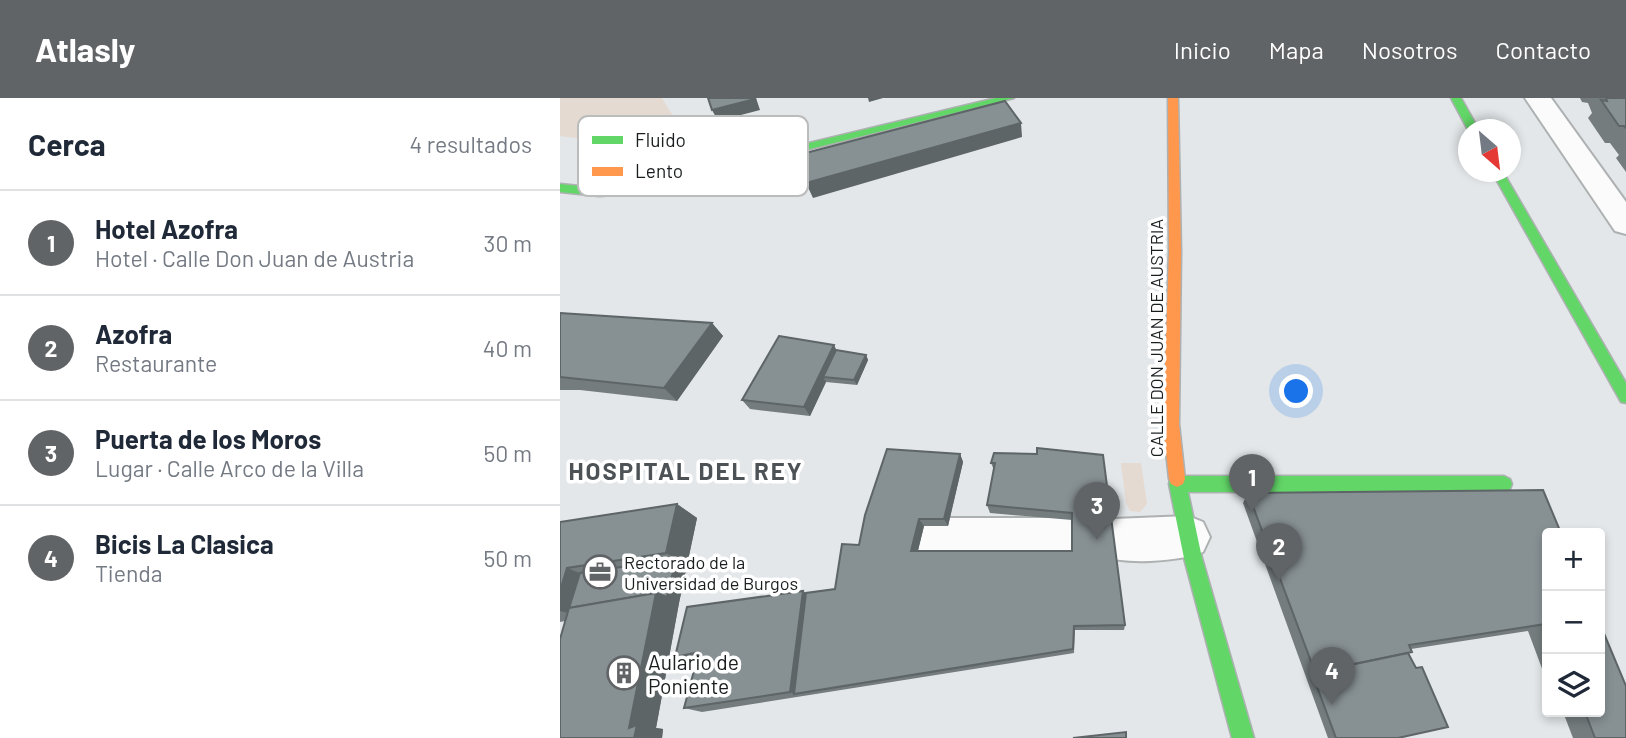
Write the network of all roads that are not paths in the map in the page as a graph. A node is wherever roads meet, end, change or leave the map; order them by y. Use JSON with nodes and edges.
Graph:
{"nodes":[{"id":1,"x":1009,"y":98,"type":"edge"},
{"id":2,"x":1173,"y":98,"type":"edge"},
{"id":3,"x":1456,"y":98,"type":"edge"},
{"id":4,"x":1538,"y":98,"type":"edge"},
{"id":5,"x":1468,"y":119,"type":"edge"},
{"id":6,"x":808,"y":148,"type":"edge"},
{"id":7,"x":1503,"y":182,"type":"edge"},
{"id":8,"x":560,"y":188,"type":"edge"},
{"id":9,"x":578,"y":190,"type":"edge"},
{"id":10,"x":1626,"y":224,"type":"edge"},
{"id":11,"x":1626,"y":397,"type":"edge"},
{"id":12,"x":1177,"y":484,"type":"junction"},
{"id":13,"x":1504,"y":484,"type":"dead end"},
{"id":14,"x":1188,"y":537,"type":"junction"},
{"id":15,"x":920,"y":539,"type":"edge"},
{"id":16,"x":1243,"y":738,"type":"edge"}],
"edges":[{"from":1,"to":6,"type":"street"},
{"from":2,"to":12,"type":"street","name":"CALLE DON JUAN DE AUSTRIA"},
{"from":3,"to":5,"type":"street"},
{"from":4,"to":10,"type":"street"},
{"from":7,"to":11,"type":"street"},
{"from":8,"to":9,"type":"street"},
{"from":12,"to":13,"type":"street"},
{"from":12,"to":14,"type":"street","name":"CALLE DON JUAN DE AUSTRIA"},
{"from":14,"to":15,"type":"street"},
{"from":14,"to":16,"type":"street","name":"CALLE DON JUAN DE AUSTRIA"}]}
